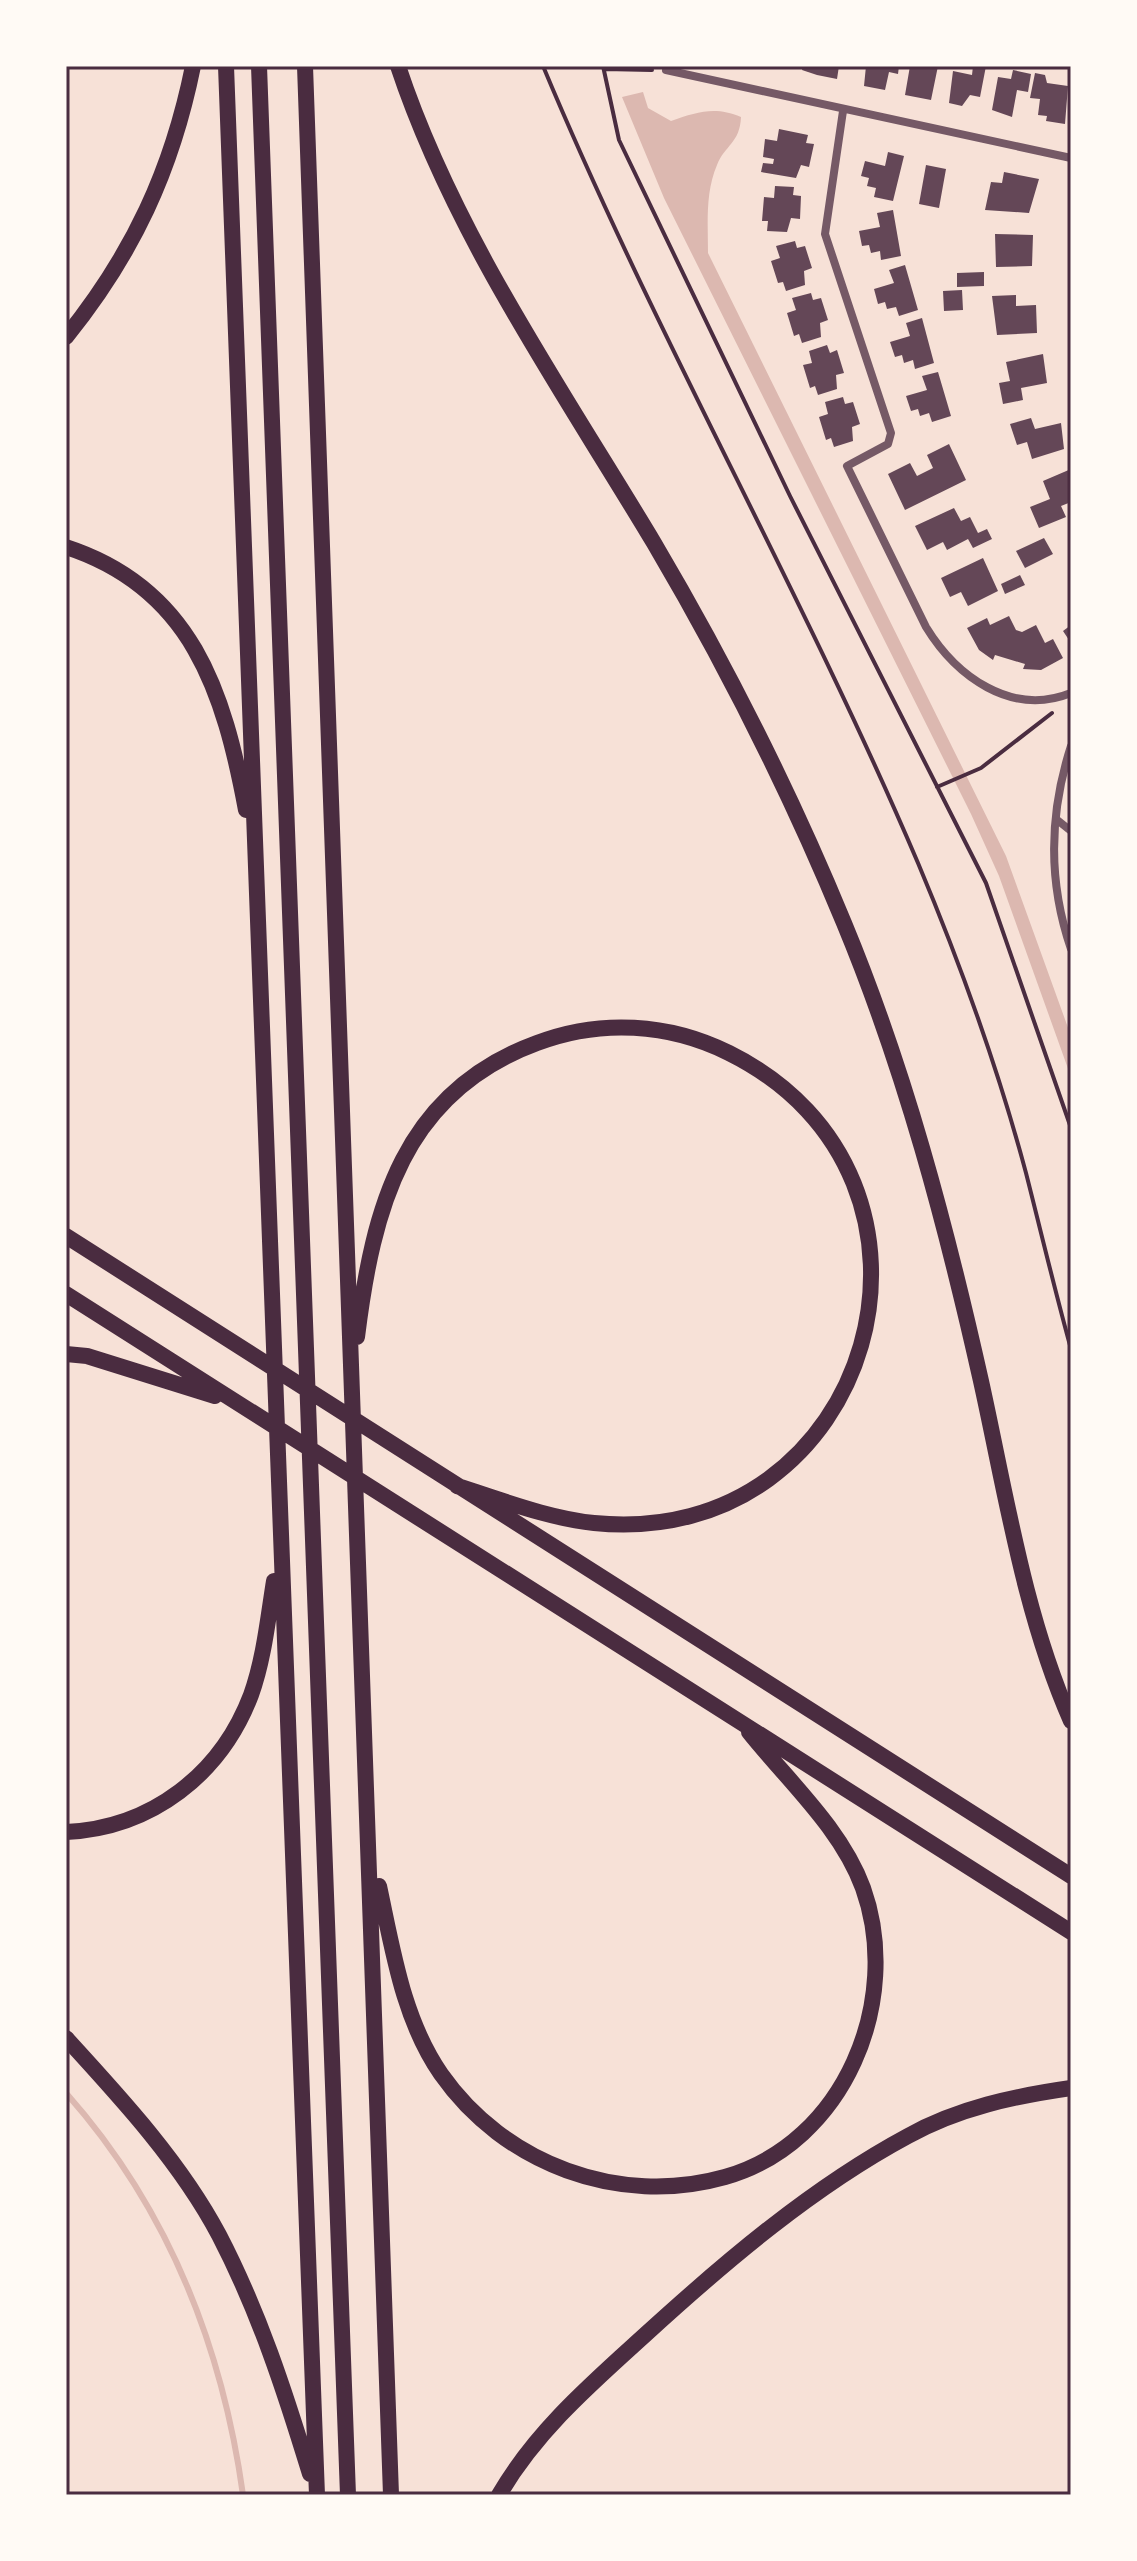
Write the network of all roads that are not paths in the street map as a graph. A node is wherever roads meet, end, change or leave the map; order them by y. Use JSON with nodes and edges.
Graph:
{"nodes":[{"id":1,"x":193,"y":66,"type":"edge"},
{"id":2,"x":226,"y":66,"type":"edge"},
{"id":3,"x":259,"y":66,"type":"edge"},
{"id":4,"x":305,"y":66,"type":"edge"},
{"id":5,"x":398,"y":66,"type":"edge"},
{"id":6,"x":666,"y":70,"type":"road end"},
{"id":7,"x":843,"y":111,"type":"junction"},
{"id":8,"x":1071,"y":158,"type":"edge"},
{"id":9,"x":66,"y":337,"type":"edge"},
{"id":10,"x":66,"y":547,"type":"edge"},
{"id":11,"x":1071,"y":693,"type":"edge"},
{"id":12,"x":1071,"y":746,"type":"edge"},
{"id":13,"x":1056,"y":819,"type":"junction"},
{"id":14,"x":1071,"y":831,"type":"edge"},
{"id":15,"x":256,"y":867,"type":"junction"},
{"id":16,"x":1071,"y":949,"type":"edge"},
{"id":17,"x":66,"y":1236,"type":"edge"},
{"id":18,"x":66,"y":1294,"type":"edge"},
{"id":19,"x":66,"y":1354,"type":"edge"},
{"id":20,"x":351,"y":1386,"type":"junction"},
{"id":21,"x":240,"y":1404,"type":"junction"},
{"id":22,"x":457,"y":1486,"type":"junction"},
{"id":23,"x":280,"y":1544,"type":"junction"},
{"id":24,"x":741,"y":1721,"type":"junction"},
{"id":25,"x":1071,"y":1721,"type":"edge"},
{"id":26,"x":66,"y":1832,"type":"edge"},
{"id":27,"x":370,"y":1847,"type":"junction"},
{"id":28,"x":1071,"y":1876,"type":"edge"},
{"id":29,"x":1071,"y":1932,"type":"edge"},
{"id":30,"x":66,"y":2038,"type":"edge"},
{"id":31,"x":1071,"y":2088,"type":"edge"},
{"id":32,"x":317,"y":2495,"type":"edge"},
{"id":33,"x":348,"y":2495,"type":"edge"},
{"id":34,"x":391,"y":2495,"type":"edge"},
{"id":35,"x":499,"y":2495,"type":"edge"}],
"edges":[{"from":1,"to":9,"type":"highway"},
{"from":2,"to":15,"type":"highway"},
{"from":3,"to":33,"type":"highway"},
{"from":4,"to":20,"type":"highway"},
{"from":5,"to":25,"type":"highway"},
{"from":6,"to":7,"type":"street"},
{"from":7,"to":8,"type":"street"},
{"from":7,"to":11,"type":"street"},
{"from":10,"to":15,"type":"highway"},
{"from":12,"to":13,"type":"street"},
{"from":13,"to":14,"type":"street"},
{"from":13,"to":16,"type":"street"},
{"from":15,"to":23,"type":"highway"},
{"from":17,"to":22,"type":"highway"},
{"from":18,"to":21,"type":"highway"},
{"from":19,"to":21,"type":"highway"},
{"from":20,"to":22,"type":"highway"},
{"from":20,"to":27,"type":"highway"},
{"from":21,"to":24,"type":"highway"},
{"from":22,"to":28,"type":"highway"},
{"from":23,"to":26,"type":"highway"},
{"from":23,"to":32,"type":"highway"},
{"from":24,"to":27,"type":"highway"},
{"from":24,"to":29,"type":"highway"},
{"from":27,"to":34,"type":"highway"},
{"from":30,"to":32,"type":"highway"},
{"from":31,"to":35,"type":"highway"}]}
